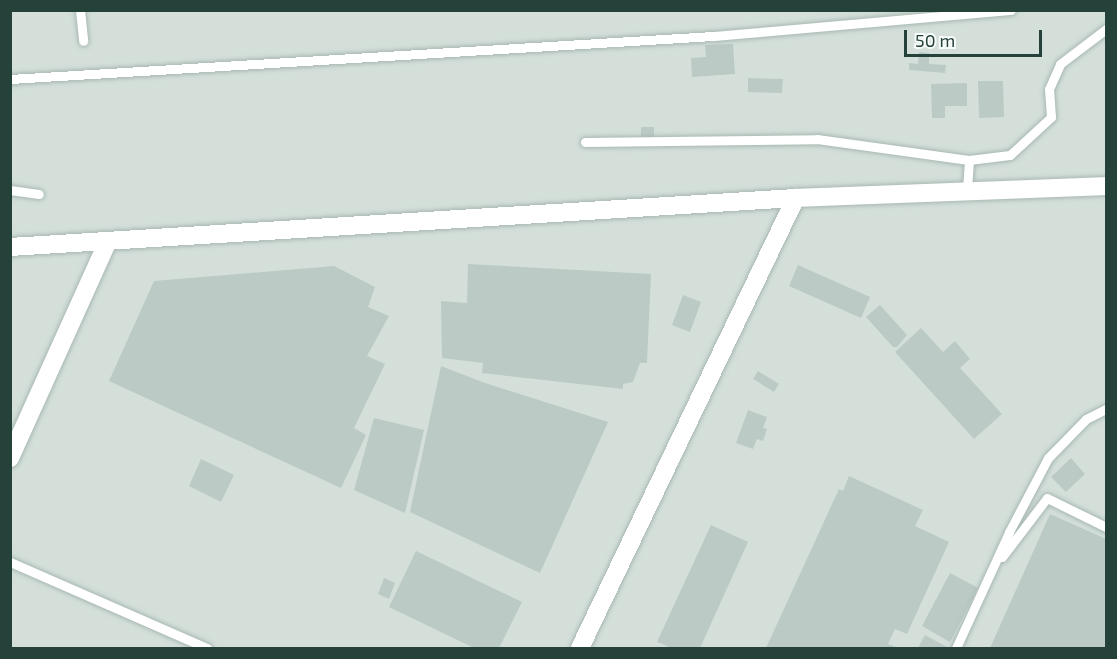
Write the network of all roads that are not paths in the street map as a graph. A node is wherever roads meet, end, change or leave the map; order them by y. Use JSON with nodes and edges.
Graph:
{"nodes":[{"id":1,"x":80,"y":10,"type":"edge"},
{"id":2,"x":1011,"y":10,"type":"edge"},
{"id":3,"x":1107,"y":29,"type":"edge"},
{"id":4,"x":83,"y":41,"type":"dead end"},
{"id":5,"x":10,"y":79,"type":"edge"},
{"id":6,"x":585,"y":142,"type":"dead end"},
{"id":7,"x":969,"y":160,"type":"junction"},
{"id":8,"x":1107,"y":186,"type":"edge"},
{"id":9,"x":967,"y":189,"type":"junction"},
{"id":10,"x":10,"y":190,"type":"edge"},
{"id":11,"x":39,"y":194,"type":"dead end"},
{"id":12,"x":796,"y":198,"type":"junction"},
{"id":13,"x":107,"y":243,"type":"junction"},
{"id":14,"x":10,"y":247,"type":"edge"},
{"id":15,"x":1107,"y":409,"type":"edge"},
{"id":16,"x":10,"y":458,"type":"edge"},
{"id":17,"x":1107,"y":527,"type":"edge"},
{"id":18,"x":10,"y":562,"type":"edge"},
{"id":19,"x":994,"y":568,"type":"junction"},
{"id":20,"x":207,"y":648,"type":"edge"},
{"id":21,"x":580,"y":648,"type":"edge"},
{"id":22,"x":956,"y":648,"type":"edge"}],
"edges":[{"from":1,"to":4,"type":"lane"},
{"from":2,"to":5,"type":"lane"},
{"from":3,"to":7,"type":"lane"},
{"from":6,"to":7,"type":"lane"},
{"from":7,"to":9,"type":"lane"},
{"from":8,"to":9,"type":"street"},
{"from":9,"to":12,"type":"street"},
{"from":10,"to":11,"type":"lane"},
{"from":12,"to":13,"type":"street"},
{"from":12,"to":21,"type":"street"},
{"from":13,"to":14,"type":"street"},
{"from":13,"to":16,"type":"street"},
{"from":15,"to":19,"type":"lane"},
{"from":17,"to":19,"type":"lane"},
{"from":18,"to":20,"type":"lane"},
{"from":19,"to":22,"type":"lane"}]}
